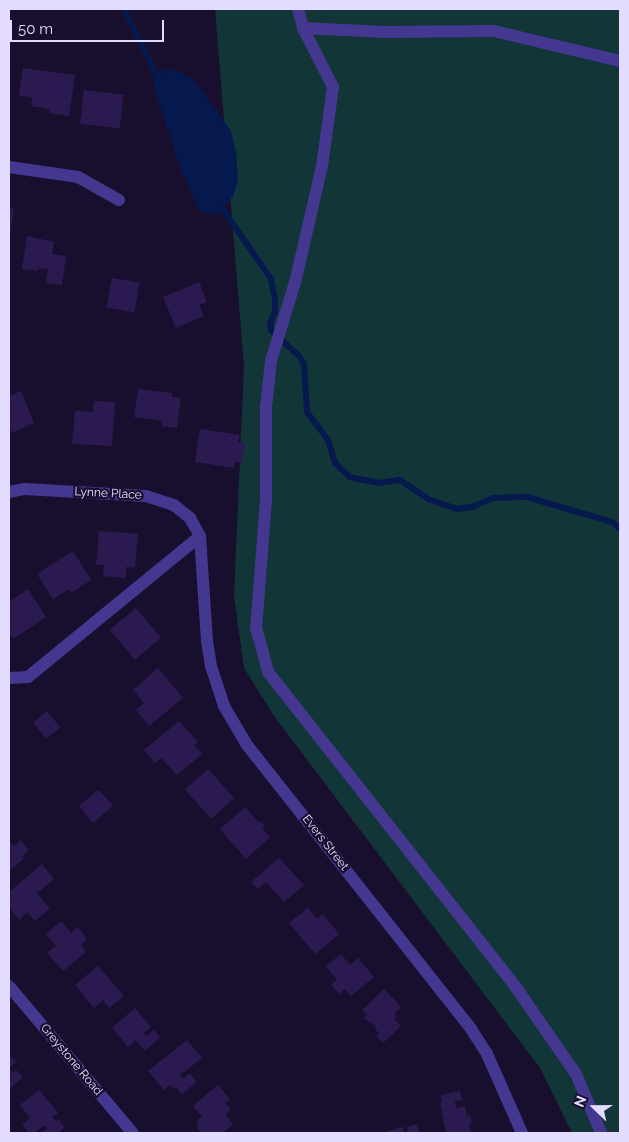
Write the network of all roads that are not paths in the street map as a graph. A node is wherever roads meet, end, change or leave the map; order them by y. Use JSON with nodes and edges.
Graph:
{"nodes":[{"id":1,"x":298,"y":9,"type":"edge"},
{"id":2,"x":303,"y":28,"type":"junction"},
{"id":3,"x":620,"y":61,"type":"edge"},
{"id":4,"x":9,"y":167,"type":"edge"},
{"id":5,"x":119,"y":200,"type":"dead end"},
{"id":6,"x":9,"y":492,"type":"edge"},
{"id":7,"x":198,"y":531,"type":"junction"},
{"id":8,"x":9,"y":678,"type":"edge"},
{"id":9,"x":9,"y":986,"type":"edge"},
{"id":10,"x":133,"y":1133,"type":"edge"},
{"id":11,"x":522,"y":1133,"type":"edge"},
{"id":12,"x":601,"y":1133,"type":"edge"}],
"edges":[{"from":1,"to":2,"type":"street"},
{"from":2,"to":3,"type":"street"},
{"from":2,"to":12,"type":"street"},
{"from":4,"to":5,"type":"street"},
{"from":6,"to":7,"type":"street","name":"Lynne Place"},
{"from":7,"to":8,"type":"street"},
{"from":7,"to":11,"type":"street","name":"Evers Street"},
{"from":9,"to":10,"type":"street","name":"Greystone Road"}]}
